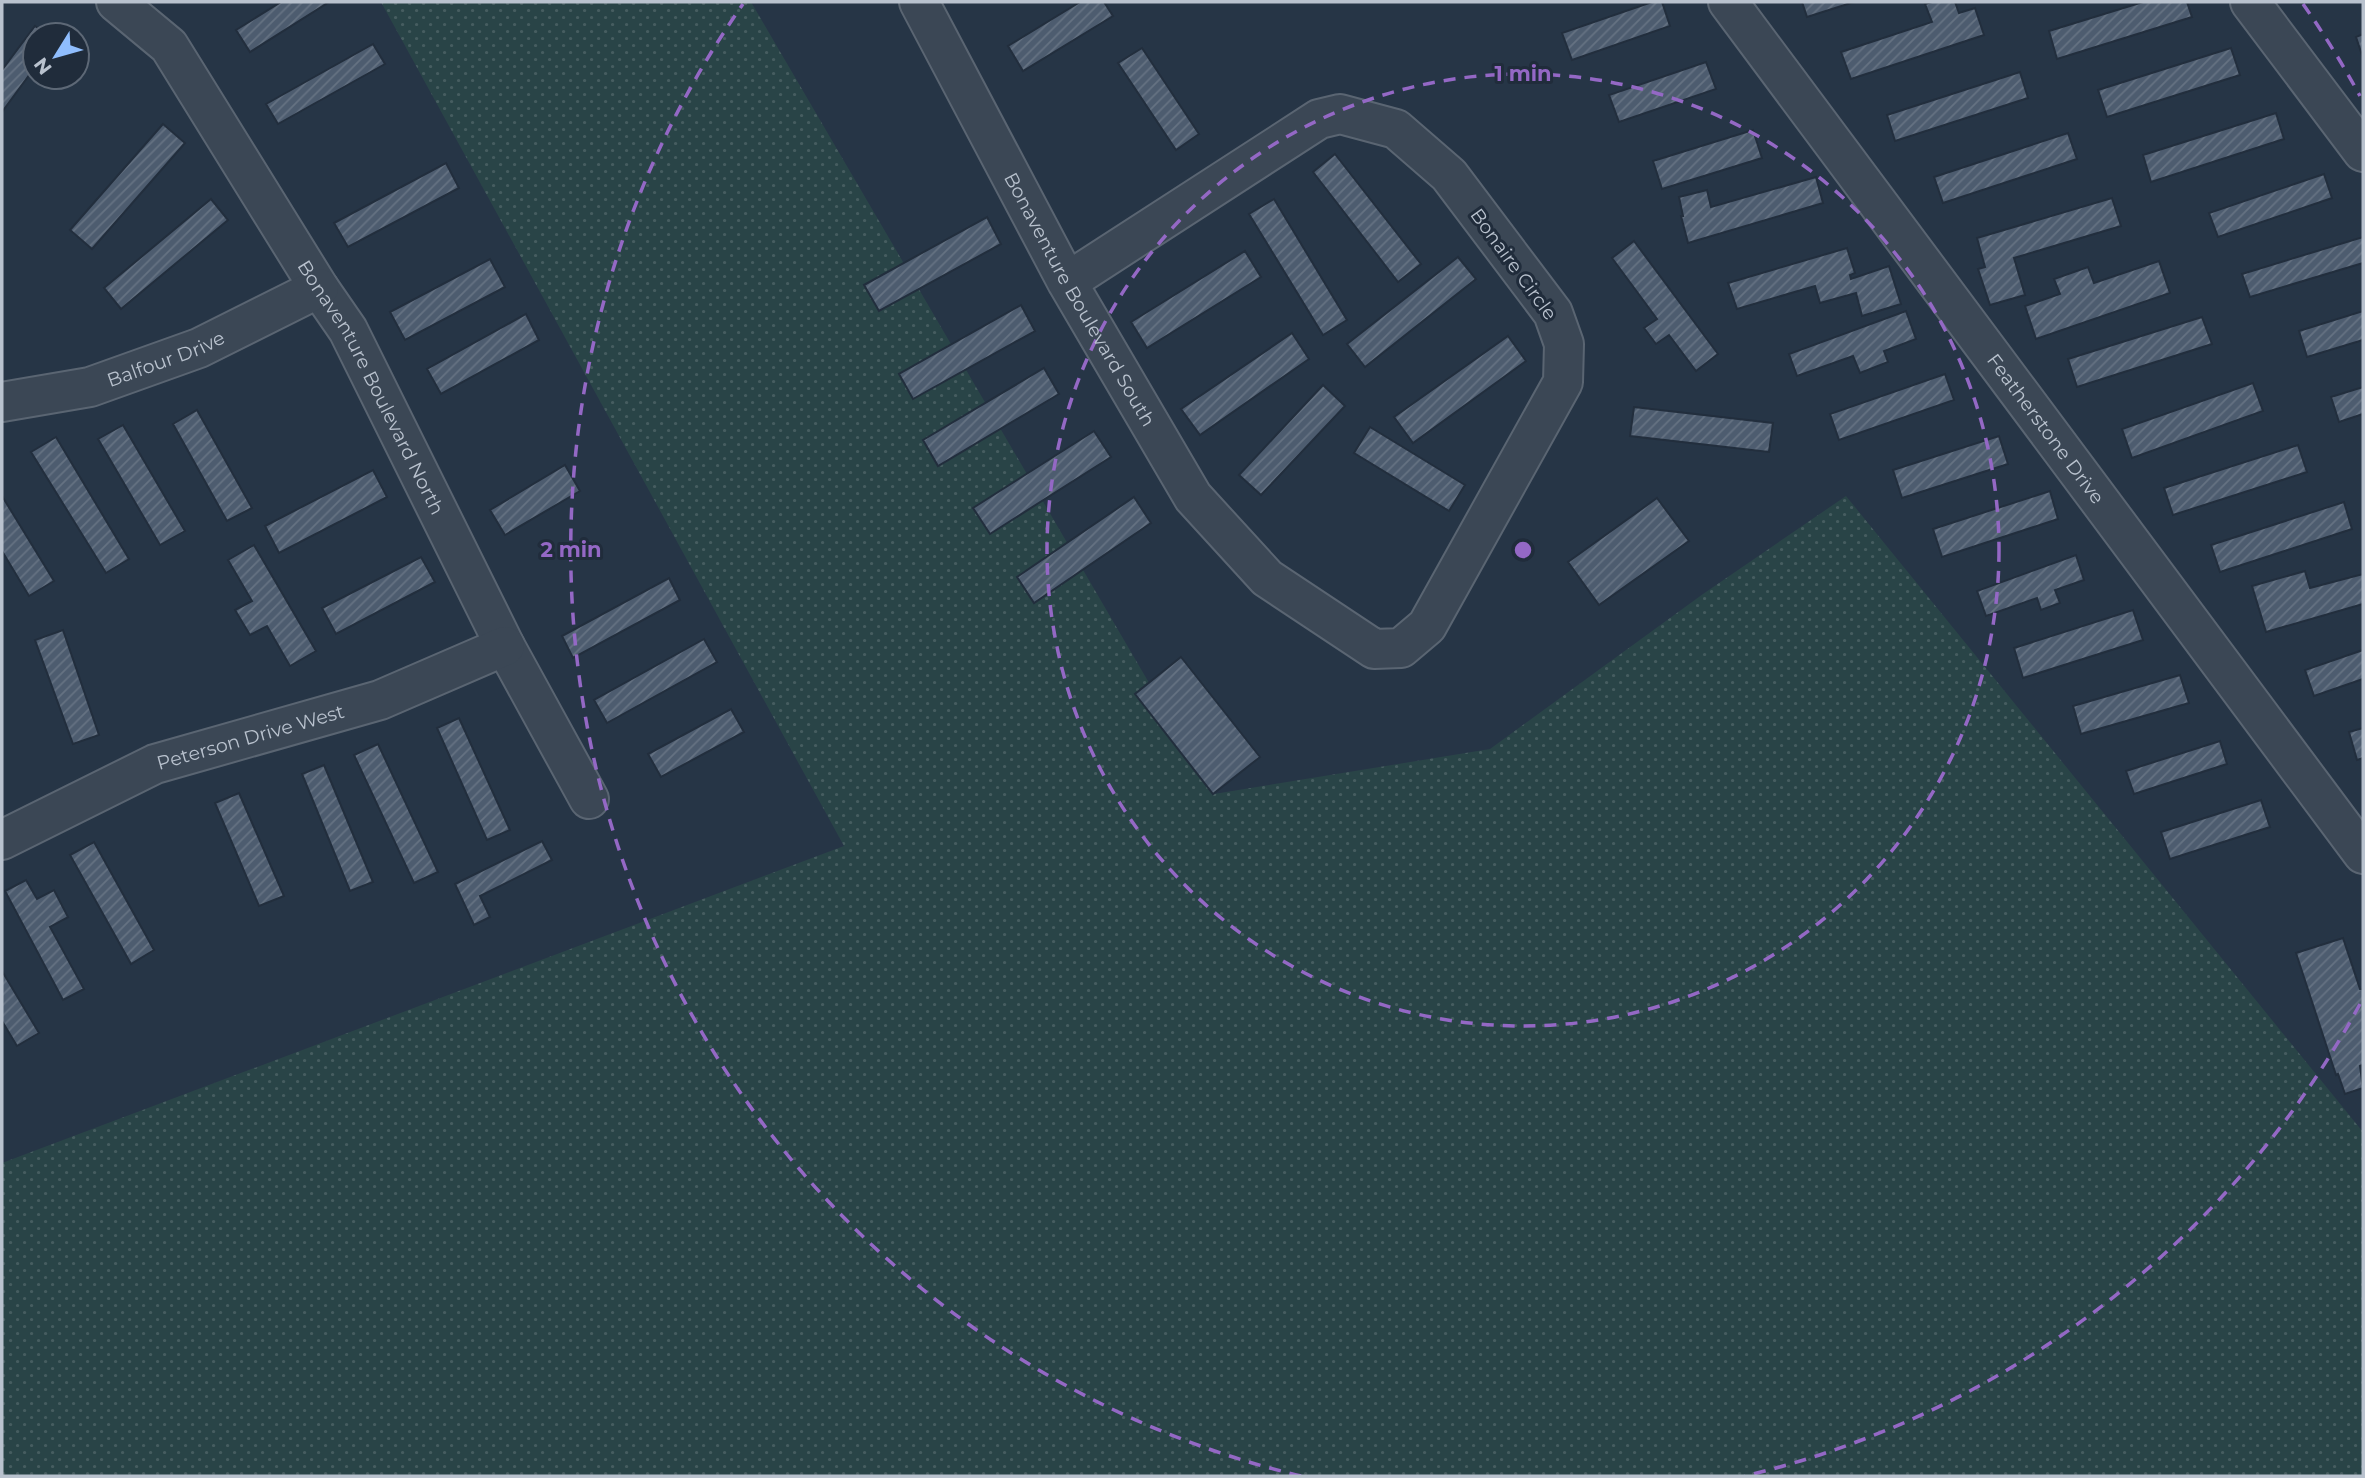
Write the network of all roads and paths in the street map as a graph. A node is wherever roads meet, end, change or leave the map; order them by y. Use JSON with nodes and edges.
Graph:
{"nodes":[{"id":1,"x":116,"y":2,"type":"edge"},
{"id":2,"x":919,"y":2,"type":"edge"},
{"id":3,"x":1728,"y":2,"type":"edge"},
{"id":4,"x":2250,"y":2,"type":"edge"},
{"id":5,"x":2363,"y":152,"type":"edge"},
{"id":6,"x":1067,"y":282,"type":"junction"},
{"id":7,"x":320,"y":288,"type":"junction"},
{"id":8,"x":2,"y":402,"type":"edge"},
{"id":9,"x":1267,"y":578,"type":"joint"},
{"id":10,"x":505,"y":646,"type":"junction"},
{"id":11,"x":589,"y":799,"type":"dead end"},
{"id":12,"x":2,"y":840,"type":"edge"},
{"id":13,"x":2363,"y":854,"type":"edge"}],
"edges":[{"from":1,"to":7,"type":"street","name":"Bonaventure Boulevard North"},
{"from":2,"to":6,"type":"street","name":"Bonaventure Boulevard South"},
{"from":3,"to":13,"type":"street","name":"Featherstone Drive"},
{"from":4,"to":5,"type":"street"},
{"from":6,"to":9,"type":"street","name":"Bonaventure Boulevard South"},
{"from":6,"to":9,"type":"street","name":"Bonaire Circle"},
{"from":7,"to":8,"type":"street","name":"Balfour Drive"},
{"from":7,"to":10,"type":"street","name":"Bonaventure Boulevard North"},
{"from":10,"to":11,"type":"street","name":"Bonaventure Boulevard North"},
{"from":10,"to":12,"type":"street","name":"Peterson Drive West"}]}
